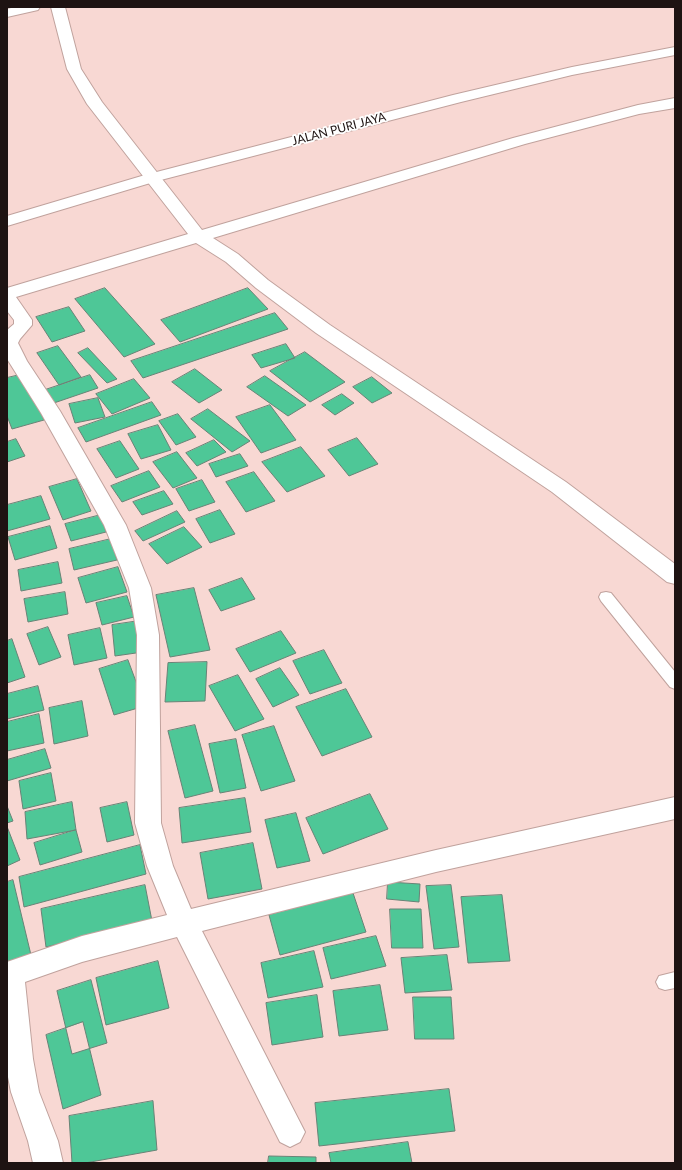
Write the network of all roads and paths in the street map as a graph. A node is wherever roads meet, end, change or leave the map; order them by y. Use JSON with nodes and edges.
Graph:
{"nodes":[{"id":1,"x":33,"y":7,"type":"edge"},
{"id":2,"x":58,"y":7,"type":"edge"},
{"id":3,"x":7,"y":13,"type":"edge"},
{"id":4,"x":675,"y":51,"type":"edge"},
{"id":5,"x":675,"y":103,"type":"edge"},
{"id":6,"x":152,"y":178,"type":"junction"},
{"id":7,"x":7,"y":220,"type":"edge"},
{"id":8,"x":196,"y":234,"type":"junction"},
{"id":9,"x":7,"y":294,"type":"edge"},
{"id":10,"x":7,"y":298,"type":"edge"},
{"id":11,"x":675,"y":576,"type":"edge"},
{"id":12,"x":606,"y":597,"type":"dead end"},
{"id":13,"x":675,"y":683,"type":"edge"},
{"id":14,"x":675,"y":808,"type":"edge"},
{"id":15,"x":184,"y":924,"type":"junction"},
{"id":16,"x":9,"y":974,"type":"edge"},
{"id":17,"x":290,"y":1132,"type":"dead end"},
{"id":18,"x":48,"y":1163,"type":"edge"}],
"edges":[{"from":1,"to":3,"type":"street"},
{"from":2,"to":6,"type":"street"},
{"from":4,"to":6,"type":"street","name":"JALAN PURI JAYA"},
{"from":5,"to":8,"type":"street"},
{"from":6,"to":7,"type":"street","name":"JALAN PURI JAYA"},
{"from":6,"to":8,"type":"street"},
{"from":8,"to":9,"type":"street"},
{"from":8,"to":11,"type":"street"},
{"from":10,"to":15,"type":"street"},
{"from":12,"to":13,"type":"lane"},
{"from":14,"to":15,"type":"street"},
{"from":15,"to":16,"type":"street"},
{"from":15,"to":17,"type":"street"},
{"from":16,"to":18,"type":"street"}]}
